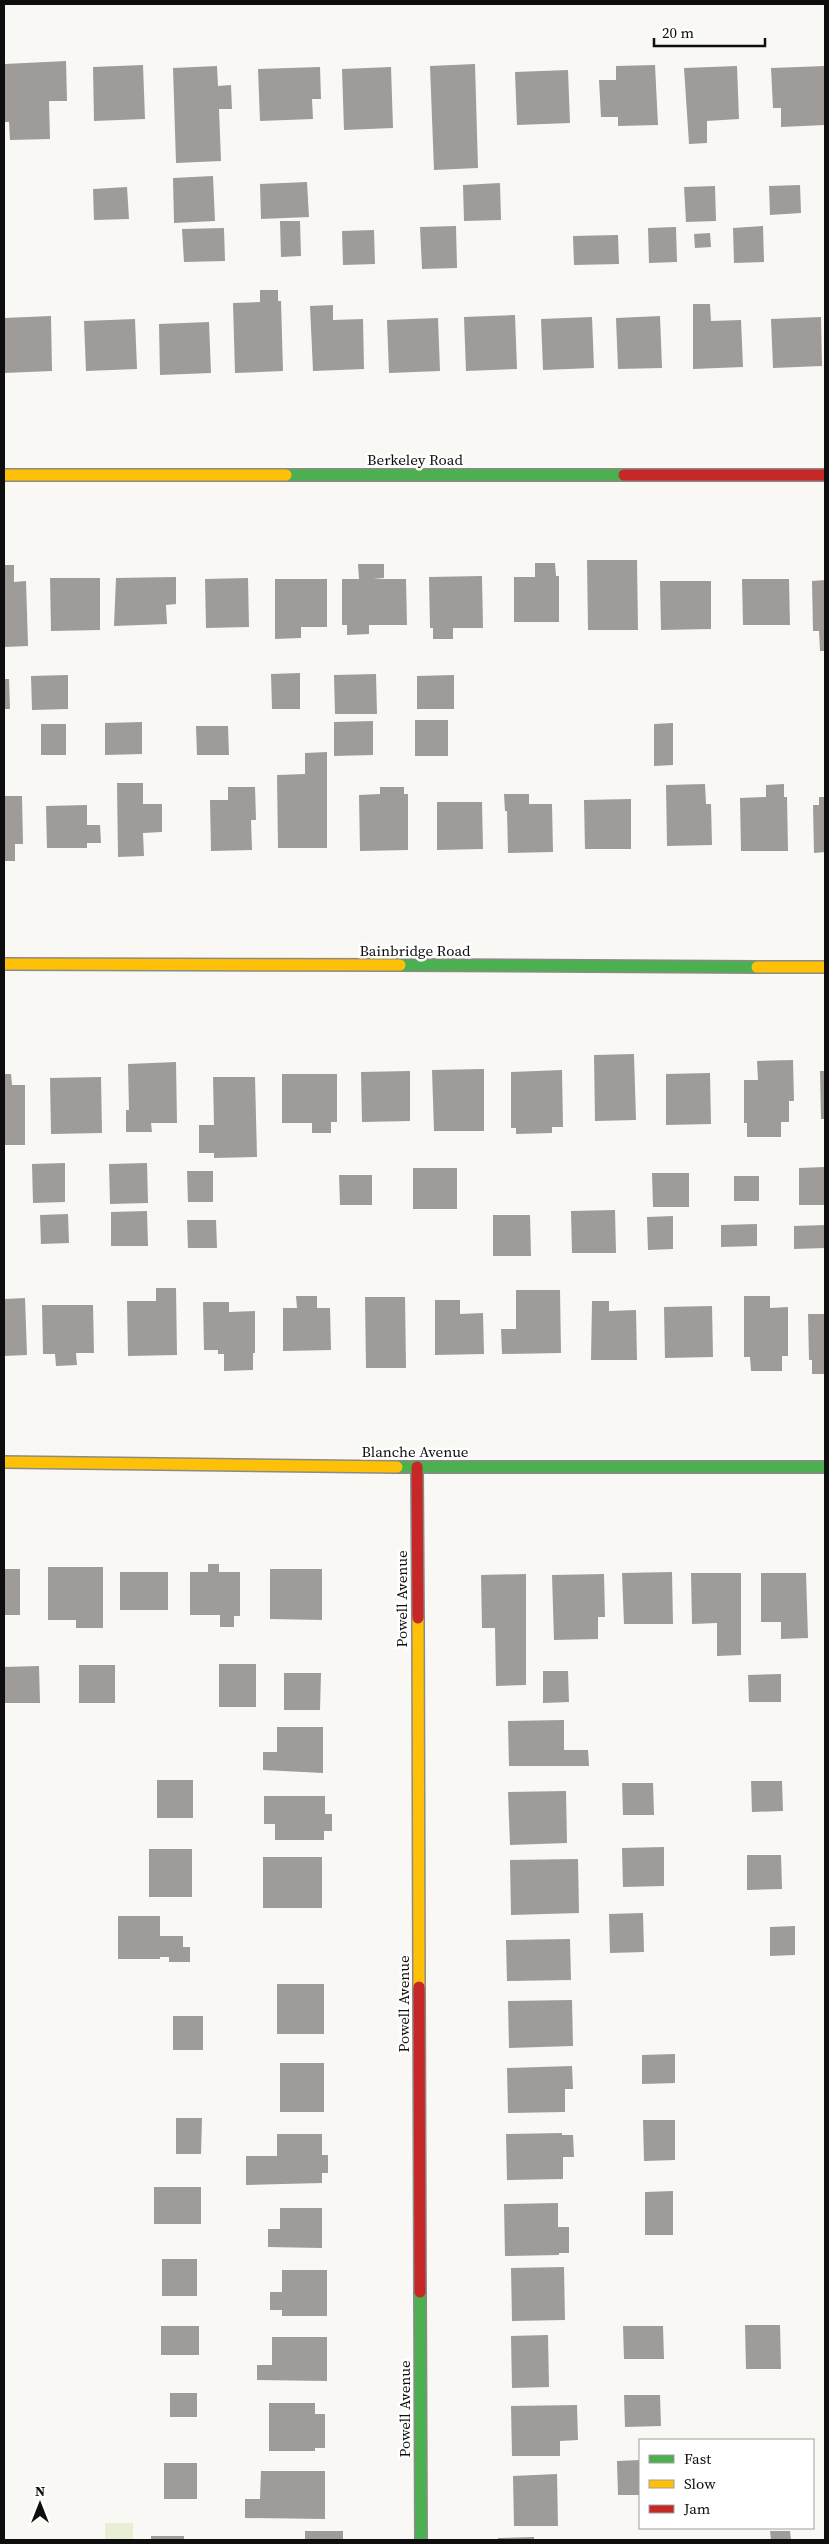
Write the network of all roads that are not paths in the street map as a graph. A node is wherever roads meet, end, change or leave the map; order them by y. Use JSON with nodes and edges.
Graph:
{"nodes":[{"id":1,"x":4,"y":475,"type":"edge"},
{"id":2,"x":825,"y":475,"type":"edge"},
{"id":3,"x":4,"y":964,"type":"edge"},
{"id":4,"x":825,"y":967,"type":"edge"},
{"id":5,"x":4,"y":1462,"type":"edge"},
{"id":6,"x":416,"y":1468,"type":"junction"},
{"id":7,"x":825,"y":1468,"type":"edge"},
{"id":8,"x":421,"y":2540,"type":"edge"}],
"edges":[{"from":1,"to":2,"type":"street","name":"Berkeley Road"},
{"from":3,"to":4,"type":"street","name":"Bainbridge Road"},
{"from":5,"to":6,"type":"street","name":"Blanche Avenue"},
{"from":6,"to":7,"type":"street","name":"Blanche Avenue"},
{"from":6,"to":8,"type":"street","name":"Powell Avenue"}]}
